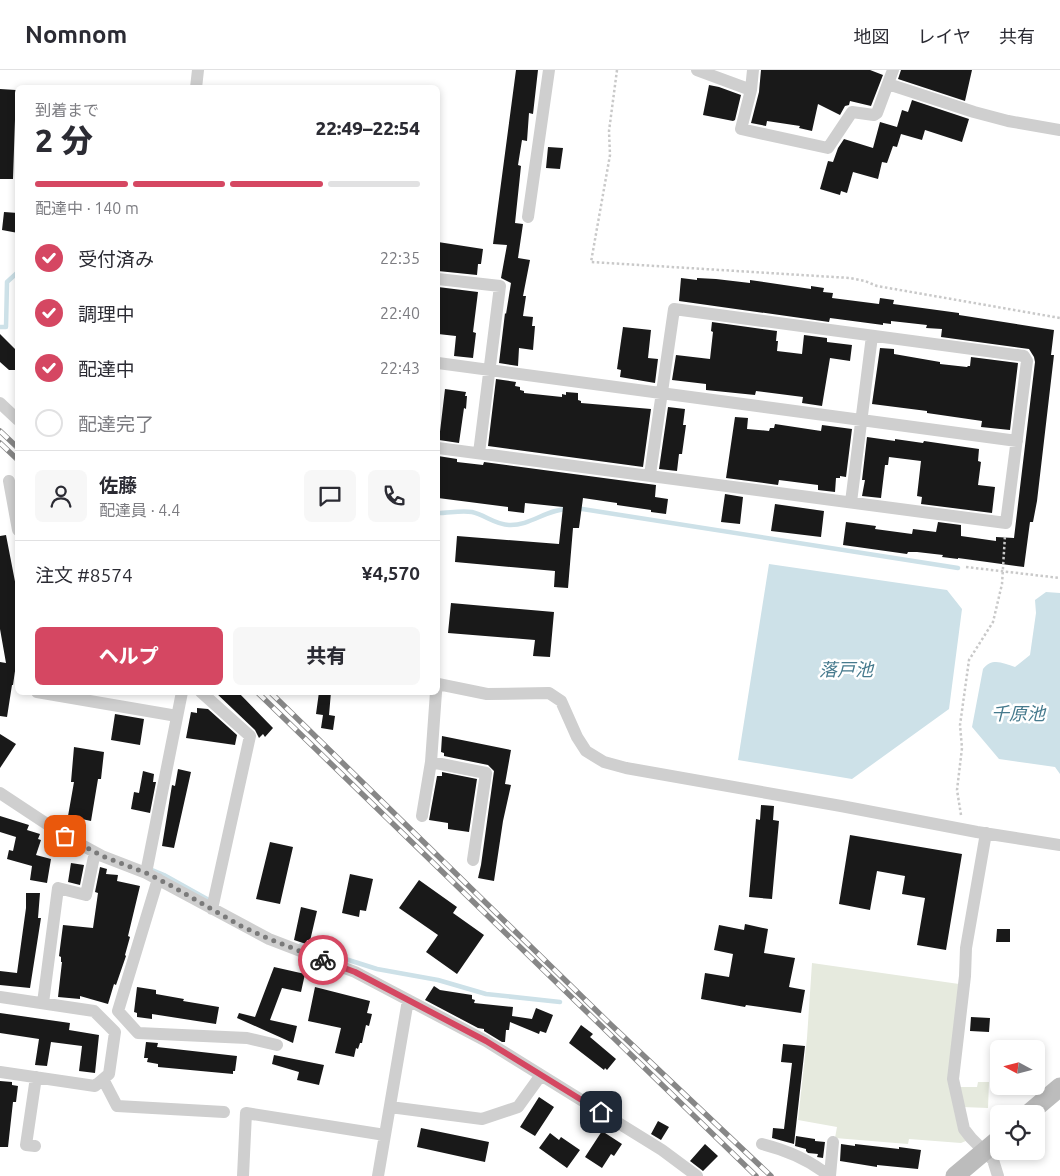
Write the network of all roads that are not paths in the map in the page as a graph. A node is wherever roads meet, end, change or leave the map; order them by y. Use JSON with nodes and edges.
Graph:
{"nodes":[{"id":1,"x":198,"y":70,"type":"edge"},
{"id":2,"x":548,"y":70,"type":"edge"},
{"id":3,"x":697,"y":70,"type":"edge"},
{"id":4,"x":753,"y":70,"type":"edge"},
{"id":5,"x":893,"y":70,"type":"edge"},
{"id":6,"x":888,"y":84,"type":"junction"},
{"id":7,"x":196,"y":85,"type":"edge"},
{"id":8,"x":750,"y":90,"type":"junction"},
{"id":9,"x":1060,"y":130,"type":"edge"},
{"id":10,"x":528,"y":217,"type":"dead end"},
{"id":11,"x":440,"y":279,"type":"edge"},
{"id":12,"x":872,"y":336,"type":"junction"},
{"id":13,"x":440,"y":362,"type":"edge"},
{"id":14,"x":488,"y":370,"type":"junction"},
{"id":15,"x":662,"y":393,"type":"junction"},
{"id":16,"x":0,"y":403,"type":"edge"},
{"id":17,"x":15,"y":417,"type":"edge"},
{"id":18,"x":862,"y":420,"type":"junction"},
{"id":19,"x":1017,"y":441,"type":"junction"},
{"id":20,"x":440,"y":448,"type":"edge"},
{"id":21,"x":479,"y":453,"type":"junction"},
{"id":22,"x":650,"y":475,"type":"junction"},
{"id":23,"x":9,"y":481,"type":"edge"},
{"id":24,"x":851,"y":502,"type":"junction"},
{"id":25,"x":15,"y":514,"type":"edge"},
{"id":26,"x":440,"y":684,"type":"edge"},
{"id":27,"x":54,"y":695,"type":"edge"},
{"id":28,"x":181,"y":695,"type":"edge"},
{"id":29,"x":204,"y":695,"type":"edge"},
{"id":30,"x":436,"y":695,"type":"edge"},
{"id":31,"x":177,"y":716,"type":"junction"},
{"id":32,"x":431,"y":762,"type":"junction"},
{"id":33,"x":0,"y":793,"type":"edge"},
{"id":34,"x":422,"y":816,"type":"dead end"},
{"id":35,"x":986,"y":833,"type":"junction"},
{"id":36,"x":1060,"y":845,"type":"edge"},
{"id":37,"x":95,"y":852,"type":"junction"},
{"id":38,"x":472,"y":860,"type":"dead end"},
{"id":39,"x":147,"y":870,"type":"junction"},
{"id":40,"x":158,"y":879,"type":"junction"},
{"id":41,"x":213,"y":905,"type":"junction"},
{"id":42,"x":0,"y":997,"type":"edge"},
{"id":43,"x":408,"y":1000,"type":"junction"},
{"id":44,"x":44,"y":1003,"type":"junction"},
{"id":45,"x":123,"y":1017,"type":"junction"},
{"id":46,"x":111,"y":1028,"type":"junction"},
{"id":47,"x":277,"y":1045,"type":"dead end"},
{"id":48,"x":0,"y":1072,"type":"edge"},
{"id":49,"x":541,"y":1075,"type":"junction"},
{"id":50,"x":36,"y":1077,"type":"junction"},
{"id":51,"x":103,"y":1079,"type":"junction"},
{"id":52,"x":1060,"y":1087,"type":"edge"},
{"id":53,"x":1039,"y":1105,"type":"edge"},
{"id":54,"x":390,"y":1107,"type":"junction"},
{"id":55,"x":224,"y":1112,"type":"dead end"},
{"id":56,"x":385,"y":1135,"type":"junction"},
{"id":57,"x":833,"y":1142,"type":"dead end"},
{"id":58,"x":762,"y":1144,"type":"dead end"},
{"id":59,"x":35,"y":1146,"type":"dead end"},
{"id":60,"x":990,"y":1146,"type":"edge"},
{"id":61,"x":984,"y":1151,"type":"junction"},
{"id":62,"x":692,"y":1175,"type":"edge"},
{"id":63,"x":243,"y":1176,"type":"edge"},
{"id":64,"x":378,"y":1176,"type":"edge"},
{"id":65,"x":829,"y":1176,"type":"edge"},
{"id":66,"x":955,"y":1176,"type":"edge"},
{"id":67,"x":998,"y":1176,"type":"edge"}],
"edges":[{"from":1,"to":7,"type":"street"},
{"from":2,"to":10,"type":"street"},
{"from":3,"to":8,"type":"street"},
{"from":4,"to":8,"type":"street"},
{"from":5,"to":6,"type":"street"},
{"from":6,"to":8,"type":"street"},
{"from":6,"to":9,"type":"street"},
{"from":11,"to":14,"type":"street"},
{"from":12,"to":15,"type":"street"},
{"from":12,"to":18,"type":"street"},
{"from":12,"to":19,"type":"street"},
{"from":13,"to":14,"type":"street"},
{"from":14,"to":15,"type":"street"},
{"from":14,"to":21,"type":"street"},
{"from":15,"to":18,"type":"street"},
{"from":15,"to":22,"type":"street"},
{"from":16,"to":17,"type":"street"},
{"from":18,"to":19,"type":"street"},
{"from":18,"to":24,"type":"street"},
{"from":19,"to":24,"type":"street"},
{"from":20,"to":21,"type":"street"},
{"from":21,"to":22,"type":"street"},
{"from":22,"to":24,"type":"street"},
{"from":23,"to":25,"type":"street"},
{"from":26,"to":35,"type":"street"},
{"from":27,"to":31,"type":"street"},
{"from":28,"to":31,"type":"street"},
{"from":29,"to":41,"type":"street"},
{"from":30,"to":32,"type":"street"},
{"from":31,"to":39,"type":"street"},
{"from":32,"to":34,"type":"street"},
{"from":32,"to":38,"type":"street"},
{"from":33,"to":37,"type":"street"},
{"from":35,"to":36,"type":"street"},
{"from":35,"to":61,"type":"street"},
{"from":37,"to":39,"type":"street"},
{"from":37,"to":44,"type":"street"},
{"from":39,"to":40,"type":"street"},
{"from":40,"to":41,"type":"street"},
{"from":40,"to":45,"type":"street"},
{"from":41,"to":43,"type":"street"},
{"from":42,"to":44,"type":"street"},
{"from":43,"to":49,"type":"street"},
{"from":43,"to":54,"type":"street"},
{"from":44,"to":46,"type":"street"},
{"from":45,"to":46,"type":"street"},
{"from":45,"to":47,"type":"street"},
{"from":46,"to":51,"type":"street"},
{"from":48,"to":50,"type":"street"},
{"from":49,"to":54,"type":"street"},
{"from":49,"to":62,"type":"street"},
{"from":50,"to":51,"type":"street"},
{"from":50,"to":59,"type":"street"},
{"from":51,"to":55,"type":"street"},
{"from":52,"to":53,"type":"main road"},
{"from":54,"to":56,"type":"street"},
{"from":56,"to":63,"type":"street"},
{"from":56,"to":64,"type":"street"},
{"from":57,"to":65,"type":"street"},
{"from":58,"to":65,"type":"street"},
{"from":60,"to":61,"type":"main road"},
{"from":61,"to":66,"type":"main road"},
{"from":61,"to":67,"type":"street"}]}
